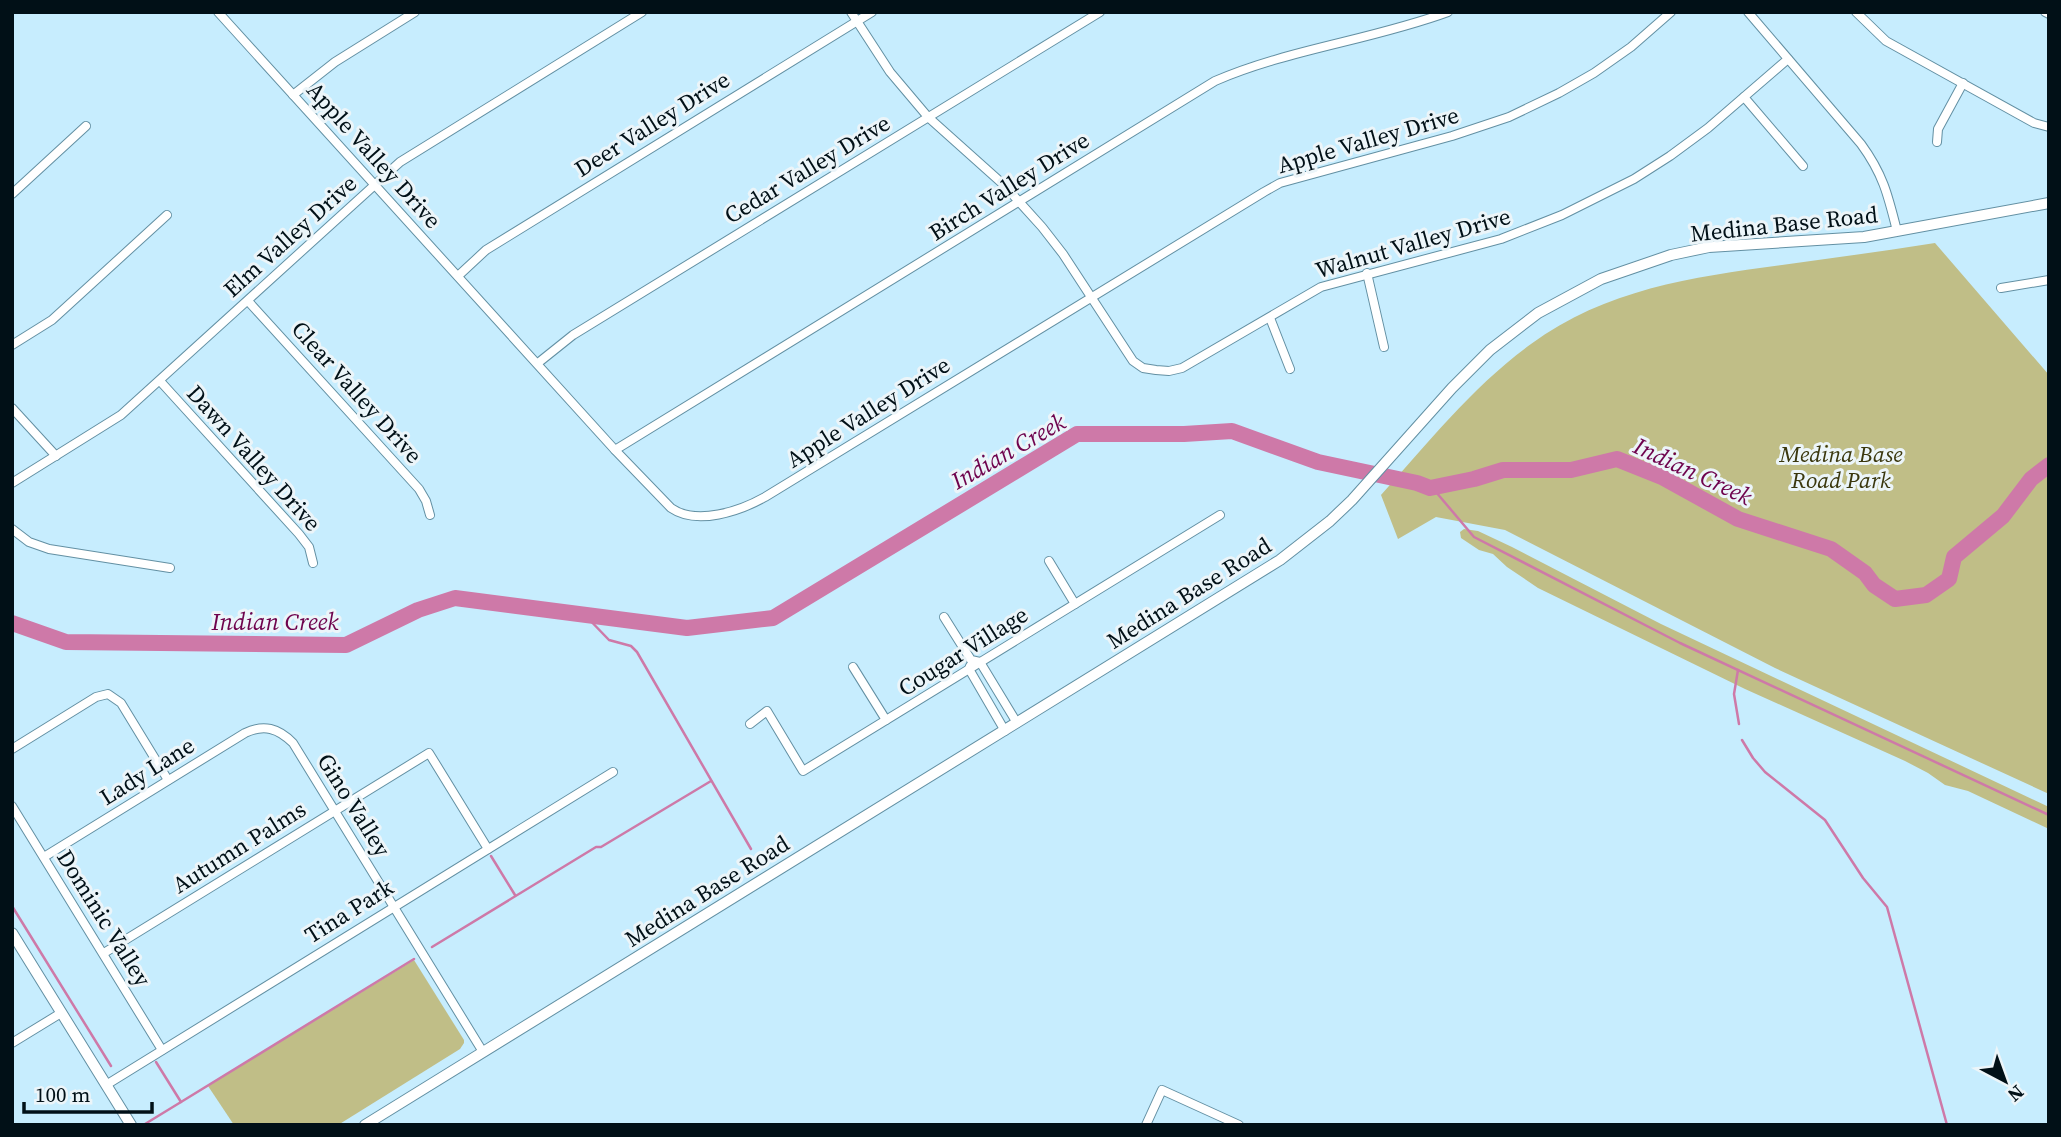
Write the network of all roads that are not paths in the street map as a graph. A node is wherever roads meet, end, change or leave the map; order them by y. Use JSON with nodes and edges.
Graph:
{"nodes":[{"id":1,"x":218,"y":12,"type":"edge"},
{"id":2,"x":415,"y":12,"type":"edge"},
{"id":3,"x":642,"y":12,"type":"edge"},
{"id":4,"x":851,"y":12,"type":"edge"},
{"id":5,"x":872,"y":12,"type":"edge"},
{"id":6,"x":1100,"y":12,"type":"edge"},
{"id":7,"x":1448,"y":12,"type":"edge"},
{"id":8,"x":1671,"y":12,"type":"edge"},
{"id":9,"x":1748,"y":12,"type":"edge"},
{"id":10,"x":1857,"y":13,"type":"edge"},
{"id":11,"x":857,"y":21,"type":"junction"},
{"id":12,"x":1788,"y":59,"type":"junction"},
{"id":13,"x":1963,"y":83,"type":"junction"},
{"id":14,"x":293,"y":95,"type":"junction"},
{"id":15,"x":1744,"y":97,"type":"junction"},
{"id":16,"x":928,"y":117,"type":"junction"},
{"id":17,"x":86,"y":126,"type":"dead end"},
{"id":18,"x":2049,"y":127,"type":"edge"},
{"id":19,"x":1937,"y":142,"type":"dead end"},
{"id":20,"x":1803,"y":166,"type":"dead end"},
{"id":21,"x":375,"y":185,"type":"junction"},
{"id":22,"x":12,"y":194,"type":"edge"},
{"id":23,"x":1019,"y":201,"type":"junction"},
{"id":24,"x":2049,"y":204,"type":"edge"},
{"id":25,"x":167,"y":215,"type":"dead end"},
{"id":26,"x":1897,"y":231,"type":"junction"},
{"id":27,"x":1367,"y":273,"type":"junction"},
{"id":28,"x":458,"y":276,"type":"junction"},
{"id":29,"x":2049,"y":280,"type":"edge"},
{"id":30,"x":2001,"y":288,"type":"dead end"},
{"id":31,"x":1091,"y":297,"type":"junction"},
{"id":32,"x":248,"y":301,"type":"junction"},
{"id":33,"x":1270,"y":318,"type":"junction"},
{"id":34,"x":12,"y":345,"type":"edge"},
{"id":35,"x":1384,"y":347,"type":"dead end"},
{"id":36,"x":538,"y":363,"type":"junction"},
{"id":37,"x":1290,"y":369,"type":"dead end"},
{"id":38,"x":160,"y":382,"type":"junction"},
{"id":39,"x":12,"y":408,"type":"edge"},
{"id":40,"x":615,"y":450,"type":"junction"},
{"id":41,"x":56,"y":456,"type":"junction"},
{"id":42,"x":12,"y":483,"type":"edge"},
{"id":43,"x":430,"y":515,"type":"dead end"},
{"id":44,"x":1220,"y":515,"type":"dead end"},
{"id":45,"x":12,"y":529,"type":"edge"},
{"id":46,"x":1049,"y":561,"type":"dead end"},
{"id":47,"x":313,"y":563,"type":"dead end"},
{"id":48,"x":170,"y":568,"type":"dead end"},
{"id":49,"x":1075,"y":604,"type":"junction"},
{"id":50,"x":944,"y":617,"type":"dead end"},
{"id":51,"x":973,"y":664,"type":"junction"},
{"id":52,"x":853,"y":667,"type":"dead end"},
{"id":53,"x":886,"y":720,"type":"junction"},
{"id":54,"x":1017,"y":723,"type":"junction"},
{"id":55,"x":750,"y":724,"type":"dead end"},
{"id":56,"x":273,"y":729,"type":"joint"},
{"id":57,"x":1005,"y":731,"type":"junction"},
{"id":58,"x":12,"y":749,"type":"edge"},
{"id":59,"x":613,"y":772,"type":"dead end"},
{"id":60,"x":168,"y":780,"type":"junction"},
{"id":61,"x":12,"y":806,"type":"edge"},
{"id":62,"x":335,"y":811,"type":"junction"},
{"id":63,"x":488,"y":849,"type":"junction"},
{"id":64,"x":44,"y":857,"type":"junction"},
{"id":65,"x":394,"y":906,"type":"junction"},
{"id":66,"x":12,"y":933,"type":"edge"},
{"id":67,"x":104,"y":953,"type":"junction"},
{"id":68,"x":61,"y":1013,"type":"junction"},
{"id":69,"x":12,"y":1043,"type":"edge"},
{"id":70,"x":162,"y":1050,"type":"junction"},
{"id":71,"x":484,"y":1052,"type":"junction"},
{"id":72,"x":106,"y":1085,"type":"junction"},
{"id":73,"x":131,"y":1125,"type":"edge"},
{"id":74,"x":365,"y":1125,"type":"edge"},
{"id":75,"x":1146,"y":1125,"type":"edge"},
{"id":76,"x":1239,"y":1125,"type":"edge"}],
"edges":[{"from":1,"to":14,"type":"street","name":"Apple Valley Drive"},
{"from":2,"to":14,"type":"street"},
{"from":3,"to":21,"type":"street","name":"Elm Valley Drive"},
{"from":4,"to":11,"type":"street","name":"Walnut Valley Drive"},
{"from":5,"to":11,"type":"street","name":"Deer Valley Drive"},
{"from":6,"to":16,"type":"street","name":"Cedar Valley Drive"},
{"from":7,"to":23,"type":"street","name":"Birch Valley Drive"},
{"from":8,"to":31,"type":"street","name":"Apple Valley Drive"},
{"from":9,"to":12,"type":"street"},
{"from":10,"to":13,"type":"street"},
{"from":11,"to":16,"type":"street","name":"Walnut Valley Drive"},
{"from":11,"to":28,"type":"street","name":"Deer Valley Drive"},
{"from":12,"to":15,"type":"street","name":"Walnut Valley Drive"},
{"from":12,"to":26,"type":"street"},
{"from":13,"to":18,"type":"street"},
{"from":13,"to":19,"type":"street"},
{"from":14,"to":21,"type":"street","name":"Apple Valley Drive"},
{"from":15,"to":20,"type":"street"},
{"from":15,"to":27,"type":"street","name":"Walnut Valley Drive"},
{"from":16,"to":23,"type":"street","name":"Walnut Valley Drive"},
{"from":16,"to":36,"type":"street","name":"Cedar Valley Drive"},
{"from":17,"to":22,"type":"street"},
{"from":21,"to":28,"type":"street","name":"Apple Valley Drive"},
{"from":21,"to":32,"type":"street","name":"Elm Valley Drive"},
{"from":23,"to":31,"type":"street","name":"Walnut Valley Drive"},
{"from":23,"to":40,"type":"street","name":"Birch Valley Drive"},
{"from":24,"to":26,"type":"street","name":"Medina Base Road"},
{"from":25,"to":34,"type":"street"},
{"from":26,"to":54,"type":"street","name":"Medina Base Road"},
{"from":27,"to":33,"type":"street","name":"Walnut Valley Drive"},
{"from":27,"to":35,"type":"street"},
{"from":28,"to":36,"type":"street","name":"Apple Valley Drive"},
{"from":29,"to":30,"type":"street"},
{"from":31,"to":33,"type":"street","name":"Walnut Valley Drive"},
{"from":31,"to":40,"type":"street","name":"Apple Valley Drive"},
{"from":32,"to":38,"type":"street","name":"Elm Valley Drive"},
{"from":32,"to":43,"type":"street","name":"Clear Valley Drive"},
{"from":33,"to":37,"type":"street"},
{"from":36,"to":40,"type":"street","name":"Apple Valley Drive"},
{"from":38,"to":41,"type":"street","name":"Elm Valley Drive"},
{"from":38,"to":47,"type":"street","name":"Dawn Valley Drive"},
{"from":39,"to":41,"type":"street"},
{"from":41,"to":42,"type":"street","name":"Elm Valley Drive"},
{"from":44,"to":49,"type":"street","name":"Cougar Village"},
{"from":45,"to":48,"type":"street"},
{"from":46,"to":49,"type":"street"},
{"from":49,"to":51,"type":"street","name":"Cougar Village"},
{"from":50,"to":51,"type":"street"},
{"from":51,"to":53,"type":"street","name":"Cougar Village"},
{"from":51,"to":54,"type":"street"},
{"from":51,"to":57,"type":"street"},
{"from":52,"to":53,"type":"street"},
{"from":53,"to":55,"type":"street","name":"Cougar Village"},
{"from":54,"to":57,"type":"street","name":"Medina Base Road"},
{"from":56,"to":60,"type":"street","name":"Lady Lane"},
{"from":56,"to":62,"type":"street","name":"Gino Valley"},
{"from":57,"to":71,"type":"street","name":"Medina Base Road"},
{"from":58,"to":60,"type":"street"},
{"from":59,"to":63,"type":"street","name":"Tina Park"},
{"from":60,"to":64,"type":"street","name":"Lady Lane"},
{"from":61,"to":64,"type":"street","name":"Dominic Valley"},
{"from":62,"to":63,"type":"street","name":"Autumn Palms"},
{"from":62,"to":65,"type":"street","name":"Gino Valley"},
{"from":62,"to":67,"type":"street","name":"Autumn Palms"},
{"from":63,"to":65,"type":"street","name":"Tina Park"},
{"from":64,"to":67,"type":"street","name":"Dominic Valley"},
{"from":65,"to":70,"type":"street","name":"Tina Park"},
{"from":65,"to":71,"type":"street","name":"Gino Valley"},
{"from":66,"to":68,"type":"street"},
{"from":67,"to":70,"type":"street","name":"Dominic Valley"},
{"from":68,"to":69,"type":"street"},
{"from":68,"to":72,"type":"street"},
{"from":70,"to":72,"type":"street","name":"Tina Park"},
{"from":71,"to":74,"type":"street","name":"Medina Base Road"},
{"from":72,"to":73,"type":"street"},
{"from":75,"to":76,"type":"street"}]}
